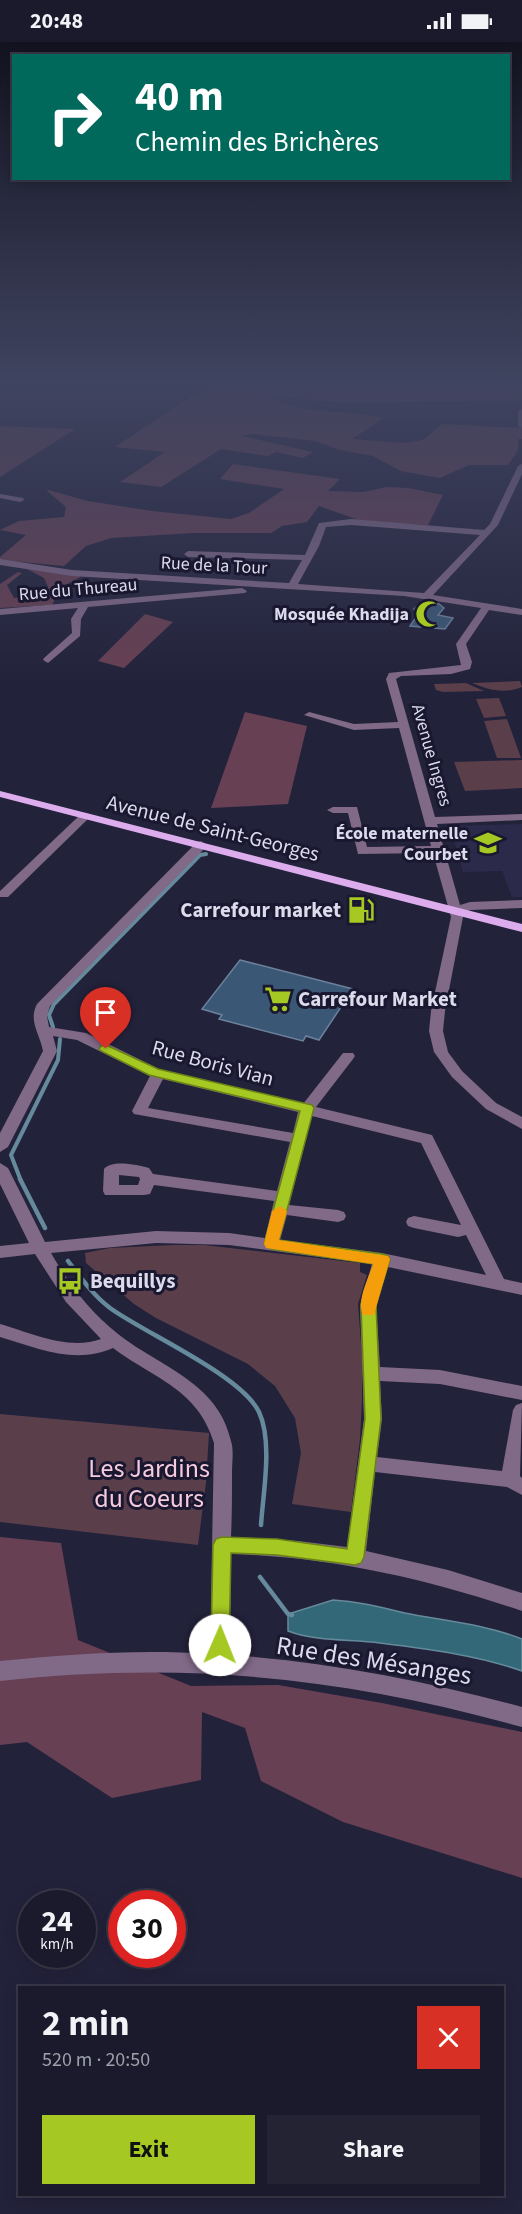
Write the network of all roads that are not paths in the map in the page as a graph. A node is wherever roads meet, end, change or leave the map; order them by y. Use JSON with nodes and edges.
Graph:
{"nodes":[{"id":1,"x":515,"y":482,"type":"edge"},
{"id":2,"x":0,"y":496,"type":"edge"},
{"id":3,"x":20,"y":500,"type":"dead end"},
{"id":4,"x":488,"y":533,"type":"junction"},
{"id":5,"x":188,"y":554,"type":"dead end"},
{"id":6,"x":308,"y":558,"type":"junction"},
{"id":7,"x":0,"y":562,"type":"edge"},
{"id":8,"x":242,"y":583,"type":"junction"},
{"id":9,"x":269,"y":584,"type":"junction"},
{"id":10,"x":293,"y":585,"type":"junction"},
{"id":11,"x":230,"y":592,"type":"junction"},
{"id":12,"x":427,"y":596,"type":"junction"},
{"id":13,"x":84,"y":606,"type":"junction"},
{"id":14,"x":487,"y":606,"type":"junction"},
{"id":15,"x":0,"y":612,"type":"edge"},
{"id":16,"x":522,"y":612,"type":"edge"},
{"id":17,"x":48,"y":660,"type":"dead end"},
{"id":18,"x":309,"y":715,"type":"dead end"},
{"id":19,"x":405,"y":725,"type":"junction"},
{"id":20,"x":0,"y":794,"type":"edge"},
{"id":21,"x":333,"y":810,"type":"dead end"},
{"id":22,"x":86,"y":816,"type":"junction"},
{"id":23,"x":522,"y":817,"type":"edge"},
{"id":24,"x":431,"y":821,"type":"junction"},
{"id":25,"x":201,"y":845,"type":"junction"},
{"id":26,"x":439,"y":849,"type":"junction"},
{"id":27,"x":4,"y":894,"type":"dead end"},
{"id":28,"x":522,"y":904,"type":"edge"},
{"id":29,"x":456,"y":910,"type":"junction"},
{"id":30,"x":522,"y":928,"type":"edge"},
{"id":31,"x":43,"y":1030,"type":"junction"},
{"id":32,"x":348,"y":1056,"type":"dead end"},
{"id":33,"x":159,"y":1073,"type":"junction"},
{"id":34,"x":307,"y":1108,"type":"junction"},
{"id":35,"x":522,"y":1124,"type":"edge"},
{"id":36,"x":299,"y":1139,"type":"junction"},
{"id":37,"x":0,"y":1147,"type":"edge"},
{"id":38,"x":0,"y":1168,"type":"edge"},
{"id":39,"x":148,"y":1179,"type":"dead end"},
{"id":40,"x":282,"y":1203,"type":"junction"},
{"id":41,"x":338,"y":1216,"type":"dead end"},
{"id":42,"x":414,"y":1222,"type":"dead end"},
{"id":43,"x":471,"y":1229,"type":"junction"},
{"id":44,"x":271,"y":1244,"type":"junction"},
{"id":45,"x":41,"y":1249,"type":"junction"},
{"id":46,"x":0,"y":1252,"type":"edge"},
{"id":47,"x":382,"y":1259,"type":"junction"},
{"id":48,"x":498,"y":1284,"type":"junction"},
{"id":49,"x":522,"y":1289,"type":"edge"},
{"id":50,"x":0,"y":1330,"type":"edge"},
{"id":51,"x":114,"y":1340,"type":"junction"},
{"id":52,"x":373,"y":1374,"type":"junction"},
{"id":53,"x":522,"y":1393,"type":"edge"},
{"id":54,"x":522,"y":1410,"type":"edge"},
{"id":55,"x":369,"y":1464,"type":"junction"},
{"id":56,"x":516,"y":1484,"type":"edge"},
{"id":57,"x":222,"y":1545,"type":"junction"},
{"id":58,"x":355,"y":1557,"type":"junction"},
{"id":59,"x":522,"y":1602,"type":"edge"},
{"id":60,"x":220,"y":1665,"type":"junction"},
{"id":61,"x":0,"y":1671,"type":"edge"},
{"id":62,"x":522,"y":1717,"type":"edge"}],
"edges":[{"from":1,"to":4,"type":"street"},
{"from":2,"to":3,"type":"street"},
{"from":4,"to":6,"type":"street"},
{"from":4,"to":12,"type":"street"},
{"from":5,"to":6,"type":"street"},
{"from":6,"to":10,"type":"street"},
{"from":7,"to":8,"type":"street","name":"Rue de la Tour"},
{"from":8,"to":9,"type":"street","name":"Rue de la Tour"},
{"from":8,"to":11,"type":"street"},
{"from":9,"to":10,"type":"street","name":"Rue de la Tour"},
{"from":9,"to":11,"type":"street","name":"Rue du Thureau"},
{"from":10,"to":12,"type":"street","name":"Rue de la Tour"},
{"from":11,"to":13,"type":"street","name":"Rue du Thureau"},
{"from":12,"to":14,"type":"street","name":"Rue de la Tour"},
{"from":13,"to":15,"type":"street","name":"Rue du Thureau"},
{"from":13,"to":17,"type":"street"},
{"from":14,"to":16,"type":"street","name":"Rue de la Tour"},
{"from":14,"to":19,"type":"street","name":"Avenue Ingres"},
{"from":18,"to":19,"type":"street"},
{"from":19,"to":24,"type":"street","name":"Avenue Ingres"},
{"from":20,"to":22,"type":"main road","name":"Avenue de Saint-Georges"},
{"from":21,"to":26,"type":"street"},
{"from":22,"to":25,"type":"main road","name":"Avenue de Saint-Georges"},
{"from":22,"to":27,"type":"street"},
{"from":23,"to":24,"type":"street"},
{"from":24,"to":26,"type":"street","name":"Avenue Ingres"},
{"from":25,"to":29,"type":"main road","name":"Avenue de Saint-Georges"},
{"from":25,"to":31,"type":"street"},
{"from":26,"to":29,"type":"street","name":"Avenue Ingres"},
{"from":28,"to":29,"type":"street"},
{"from":29,"to":30,"type":"main road","name":"Avenue de Saint-Georges"},
{"from":29,"to":35,"type":"street"},
{"from":31,"to":33,"type":"street","name":"Rue Boris Vian"},
{"from":31,"to":37,"type":"street"},
{"from":32,"to":34,"type":"street"},
{"from":33,"to":34,"type":"street","name":"Rue Boris Vian"},
{"from":33,"to":36,"type":"street"},
{"from":34,"to":36,"type":"street"},
{"from":34,"to":43,"type":"street","name":"Rue Boris Vian"},
{"from":36,"to":40,"type":"street"},
{"from":38,"to":45,"type":"street"},
{"from":39,"to":40,"type":"street"},
{"from":40,"to":41,"type":"street"},
{"from":40,"to":44,"type":"street"},
{"from":42,"to":43,"type":"street"},
{"from":43,"to":48,"type":"street","name":"Rue Boris Vian"},
{"from":44,"to":45,"type":"street"},
{"from":44,"to":47,"type":"street"},
{"from":45,"to":46,"type":"street"},
{"from":45,"to":51,"type":"street"},
{"from":47,"to":48,"type":"street"},
{"from":47,"to":52,"type":"street"},
{"from":48,"to":49,"type":"street"},
{"from":50,"to":51,"type":"street"},
{"from":51,"to":57,"type":"street"},
{"from":52,"to":53,"type":"street"},
{"from":52,"to":55,"type":"street"},
{"from":54,"to":56,"type":"street"},
{"from":55,"to":56,"type":"street"},
{"from":55,"to":58,"type":"street"},
{"from":57,"to":58,"type":"street"},
{"from":57,"to":60,"type":"street"},
{"from":58,"to":59,"type":"street"},
{"from":60,"to":61,"type":"street","name":"Rue des Mésanges"},
{"from":60,"to":62,"type":"street","name":"Rue des Mésanges"}]}
